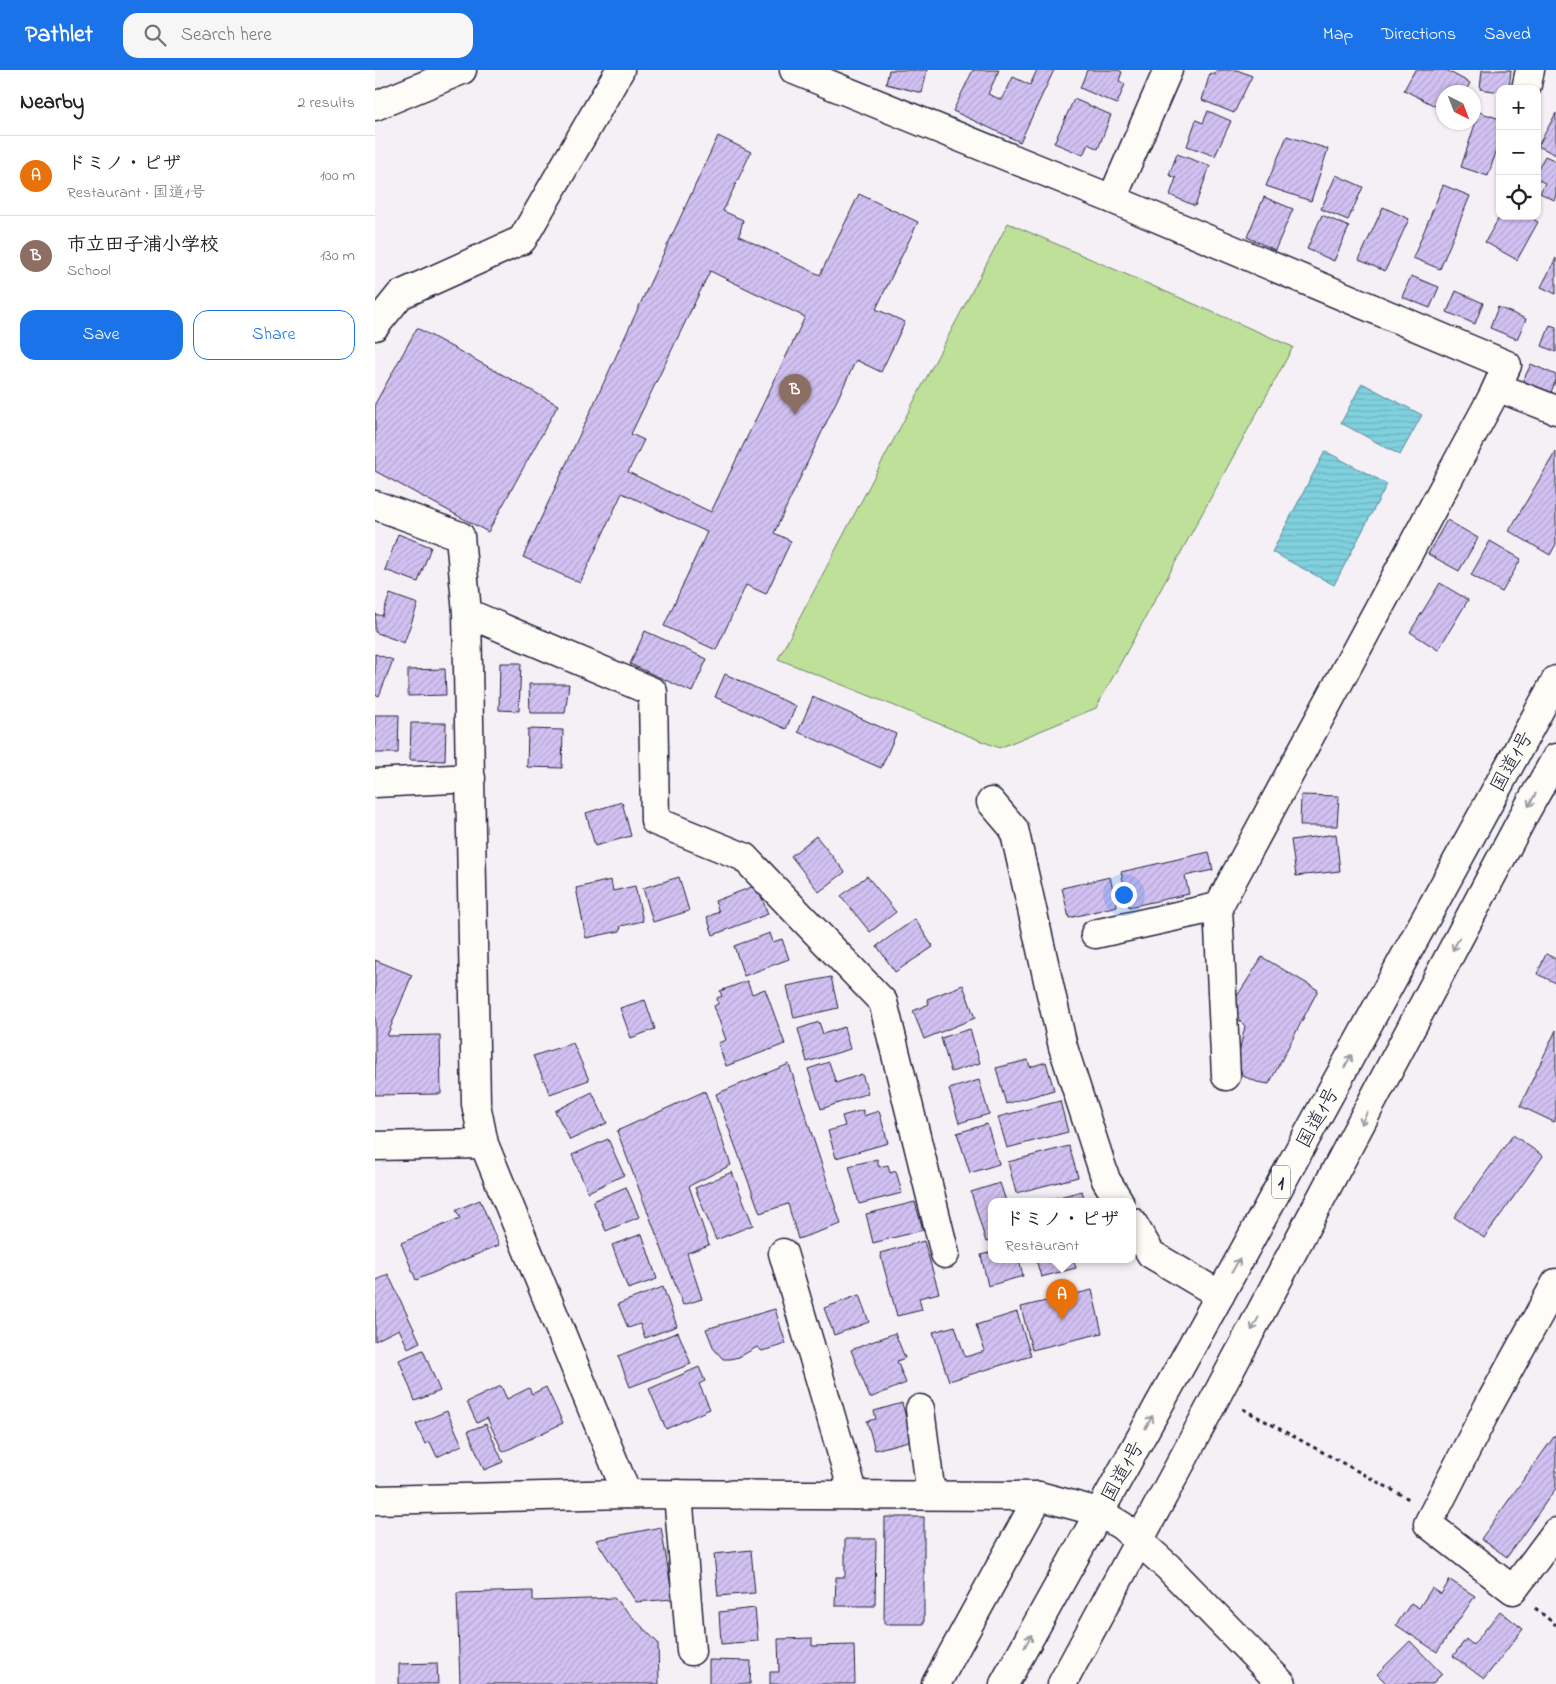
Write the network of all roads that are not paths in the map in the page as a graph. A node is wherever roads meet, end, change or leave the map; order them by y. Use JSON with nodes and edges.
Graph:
{"nodes":[{"id":1,"x":461,"y":70,"type":"edge"},
{"id":2,"x":620,"y":70,"type":"edge"},
{"id":3,"x":794,"y":70,"type":"edge"},
{"id":4,"x":1168,"y":70,"type":"edge"},
{"id":5,"x":1529,"y":70,"type":"edge"},
{"id":6,"x":1527,"y":85,"type":"edge"},
{"id":7,"x":375,"y":106,"type":"edge"},
{"id":8,"x":1112,"y":198,"type":"junction"},
{"id":9,"x":375,"y":326,"type":"edge"},
{"id":10,"x":1497,"y":387,"type":"junction"},
{"id":11,"x":1556,"y":410,"type":"edge"},
{"id":12,"x":375,"y":505,"type":"edge"},
{"id":13,"x":467,"y":613,"type":"junction"},
{"id":14,"x":1556,"y":680,"type":"edge"},
{"id":15,"x":1556,"y":758,"type":"edge"},
{"id":16,"x":471,"y":778,"type":"junction"},
{"id":17,"x":375,"y":783,"type":"edge"},
{"id":18,"x":991,"y":802,"type":"dead end"},
{"id":19,"x":1217,"y":907,"type":"junction"},
{"id":20,"x":1095,"y":934,"type":"dead end"},
{"id":21,"x":1226,"y":1076,"type":"dead end"},
{"id":22,"x":484,"y":1144,"type":"junction"},
{"id":23,"x":375,"y":1146,"type":"edge"},
{"id":24,"x":1117,"y":1198,"type":"edge"},
{"id":25,"x":1136,"y":1229,"type":"edge"},
{"id":26,"x":783,"y":1253,"type":"dead end"},
{"id":27,"x":945,"y":1254,"type":"dead end"},
{"id":28,"x":1556,"y":1282,"type":"edge"},
{"id":29,"x":1220,"y":1295,"type":"junction"},
{"id":30,"x":920,"y":1409,"type":"dead end"},
{"id":31,"x":627,"y":1494,"type":"junction"},
{"id":32,"x":678,"y":1494,"type":"junction"},
{"id":33,"x":853,"y":1495,"type":"junction"},
{"id":34,"x":931,"y":1495,"type":"junction"},
{"id":35,"x":1039,"y":1496,"type":"junction"},
{"id":36,"x":375,"y":1500,"type":"edge"},
{"id":37,"x":1099,"y":1512,"type":"junction"},
{"id":38,"x":1556,"y":1532,"type":"edge"},
{"id":39,"x":1139,"y":1540,"type":"junction"},
{"id":40,"x":691,"y":1651,"type":"dead end"},
{"id":41,"x":936,"y":1684,"type":"edge"},
{"id":42,"x":1004,"y":1684,"type":"edge"},
{"id":43,"x":1062,"y":1684,"type":"edge"},
{"id":44,"x":1282,"y":1684,"type":"edge"}],
"edges":[{"from":1,"to":7,"type":"main road"},
{"from":2,"to":9,"type":"main road"},
{"from":3,"to":8,"type":"main road"},
{"from":4,"to":8,"type":"main road"},
{"from":5,"to":6,"type":"main road"},
{"from":8,"to":10,"type":"main road"},
{"from":10,"to":11,"type":"main road"},
{"from":10,"to":19,"type":"main road"},
{"from":12,"to":13,"type":"main road"},
{"from":13,"to":16,"type":"main road"},
{"from":13,"to":27,"type":"main road"},
{"from":29,"to":14,"type":"main road","name":"国道1号","number":"1","one_way":true},
{"from":15,"to":39,"type":"main road","name":"国道1号","number":"1","one_way":true},
{"from":16,"to":17,"type":"main road"},
{"from":16,"to":22,"type":"main road"},
{"from":18,"to":24,"type":"main road"},
{"from":19,"to":20,"type":"main road"},
{"from":19,"to":21,"type":"main road"},
{"from":22,"to":23,"type":"main road"},
{"from":22,"to":31,"type":"main road"},
{"from":25,"to":29,"type":"main road"},
{"from":26,"to":33,"type":"main road"},
{"from":28,"to":38,"type":"main road"},
{"from":37,"to":29,"type":"main road","name":"国道1号","number":"1","one_way":true},
{"from":30,"to":34,"type":"main road"},
{"from":31,"to":32,"type":"main road"},
{"from":31,"to":36,"type":"main road"},
{"from":32,"to":33,"type":"main road"},
{"from":32,"to":40,"type":"main road"},
{"from":33,"to":34,"type":"main road"},
{"from":34,"to":35,"type":"main road"},
{"from":35,"to":37,"type":"main road"},
{"from":35,"to":41,"type":"main road"},
{"from":37,"to":39,"type":"main road"},
{"from":42,"to":37,"type":"main road","name":"国道1号","number":"1","one_way":true},
{"from":39,"to":43,"type":"main road","name":"国道1号","number":"1"},
{"from":39,"to":44,"type":"main road"}]}
